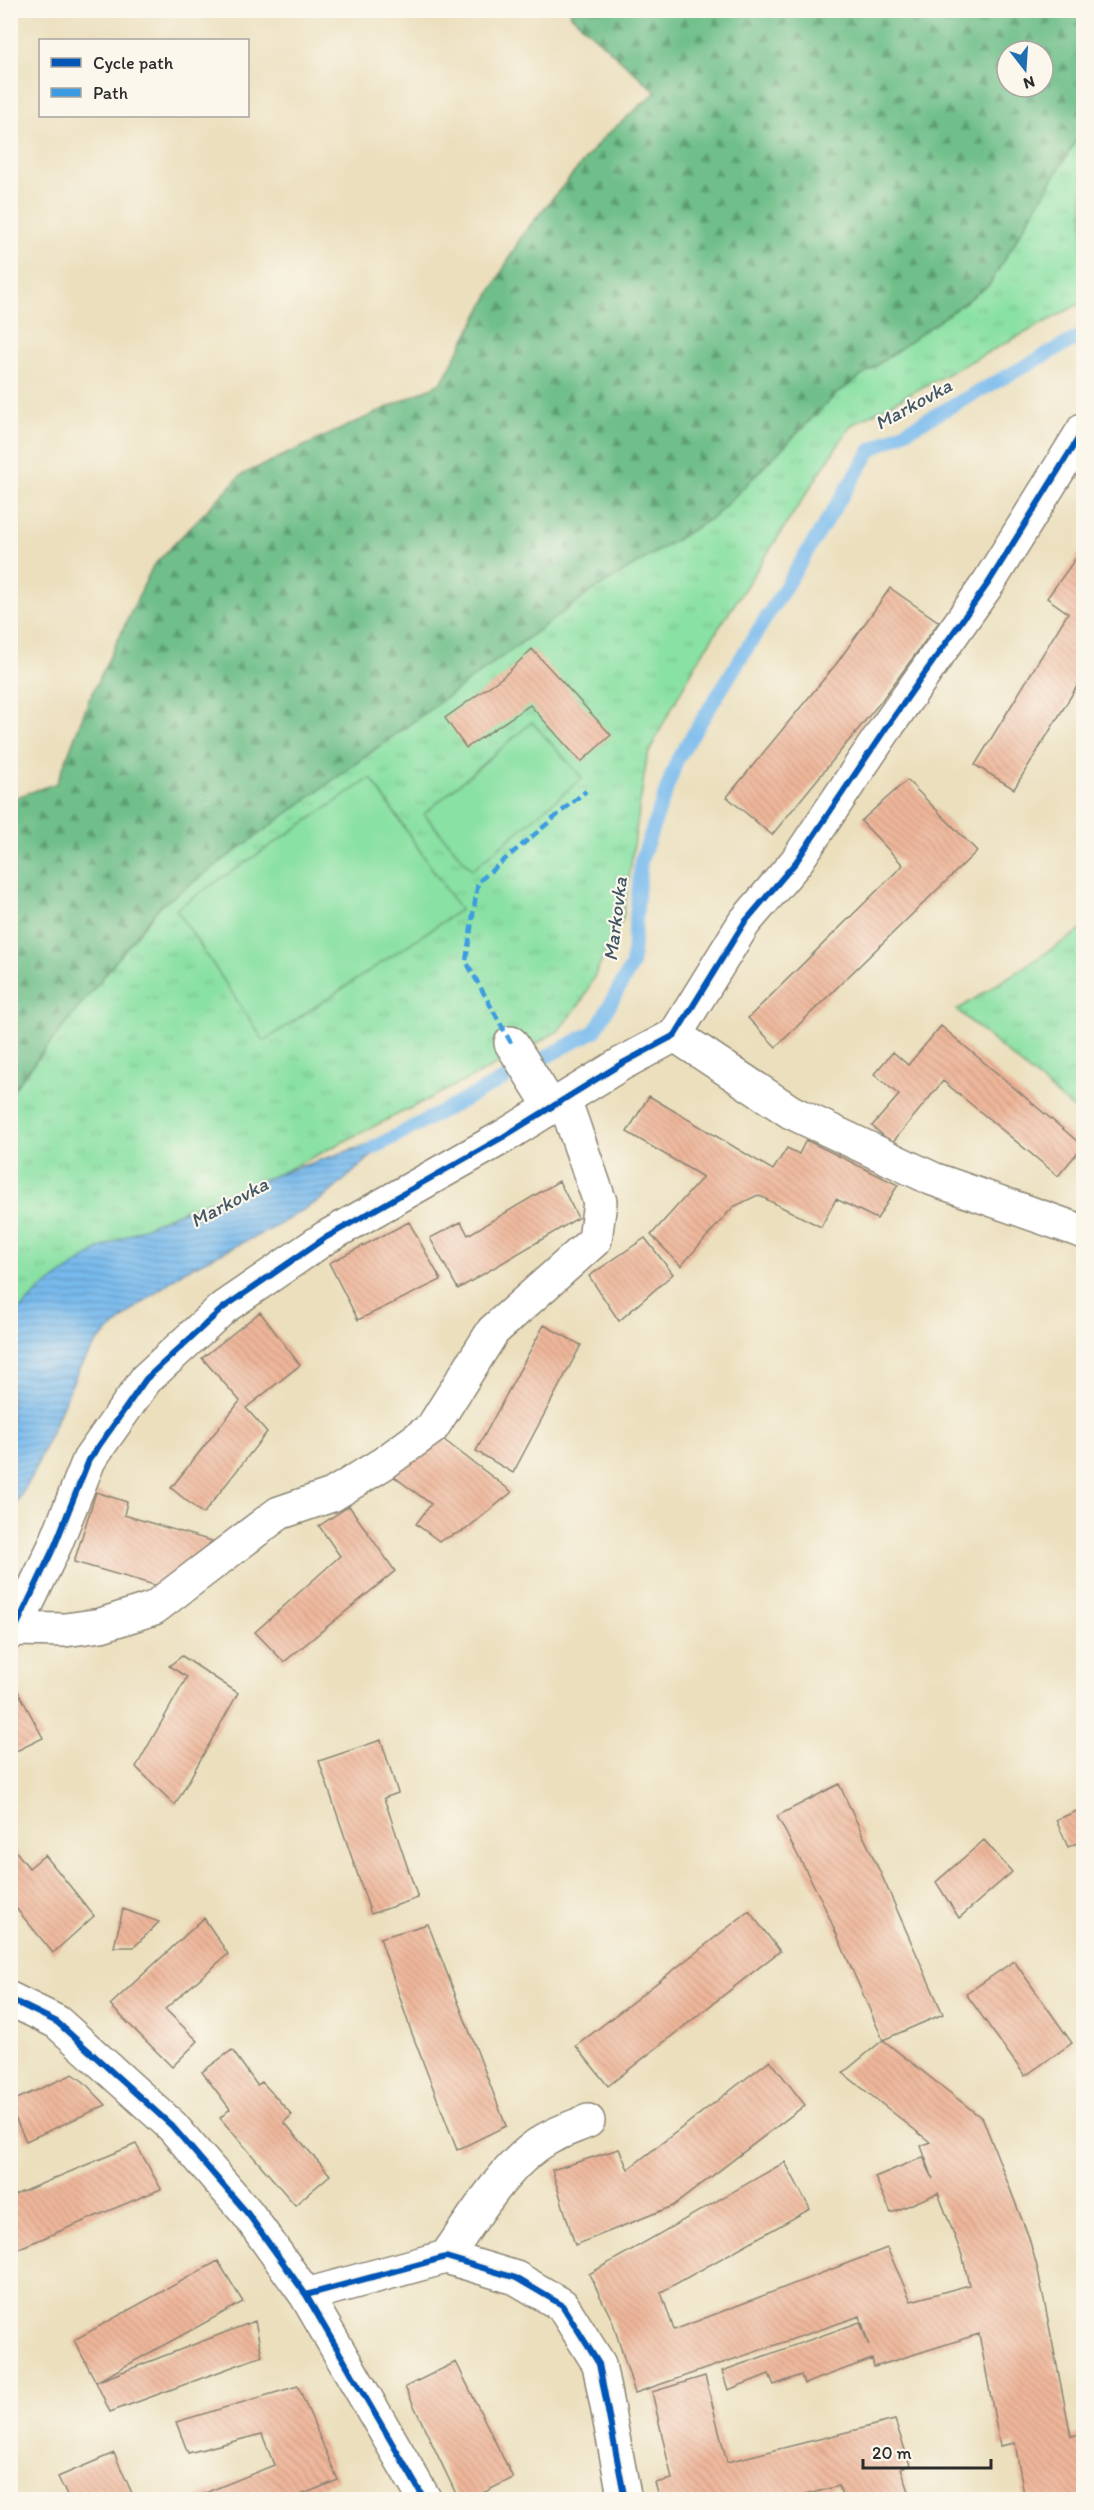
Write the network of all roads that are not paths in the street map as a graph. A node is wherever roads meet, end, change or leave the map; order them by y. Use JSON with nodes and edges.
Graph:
{"nodes":[{"id":1,"x":1083,"y":429,"type":"edge"},
{"id":2,"x":675,"y":1035,"type":"junction"},
{"id":3,"x":511,"y":1043,"type":"dead end"},
{"id":4,"x":550,"y":1096,"type":"junction"},
{"id":5,"x":1083,"y":1232,"type":"edge"},
{"id":6,"x":13,"y":1631,"type":"edge"},
{"id":7,"x":10,"y":1999,"type":"edge"},
{"id":8,"x":588,"y":2121,"type":"dead end"},
{"id":9,"x":446,"y":2257,"type":"junction"},
{"id":10,"x":306,"y":2295,"type":"junction"},
{"id":11,"x":425,"y":2499,"type":"edge"},
{"id":12,"x":625,"y":2499,"type":"edge"}],
"edges":[{"from":1,"to":2,"type":"street"},
{"from":2,"to":4,"type":"street"},
{"from":2,"to":5,"type":"street"},
{"from":3,"to":4,"type":"street"},
{"from":4,"to":6,"type":"street"},
{"from":4,"to":6,"type":"street"},
{"from":7,"to":10,"type":"street"},
{"from":8,"to":9,"type":"street"},
{"from":9,"to":10,"type":"street"},
{"from":9,"to":12,"type":"street"},
{"from":10,"to":11,"type":"street"}]}
